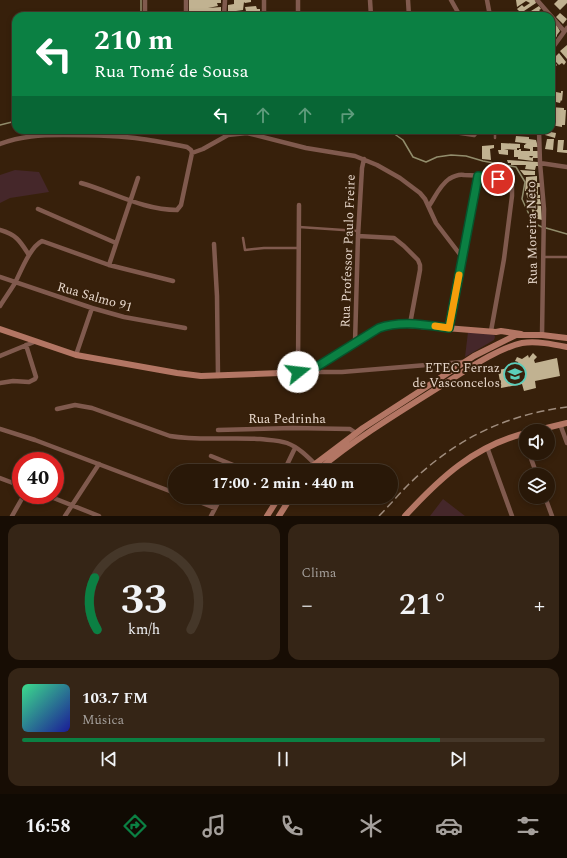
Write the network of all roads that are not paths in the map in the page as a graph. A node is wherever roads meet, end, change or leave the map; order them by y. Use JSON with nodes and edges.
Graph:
{"nodes":[{"id":1,"x":145,"y":0,"type":"edge"},
{"id":2,"x":186,"y":0,"type":"edge"},
{"id":3,"x":224,"y":0,"type":"edge"},
{"id":4,"x":264,"y":0,"type":"edge"},
{"id":5,"x":298,"y":0,"type":"edge"},
{"id":6,"x":370,"y":0,"type":"edge"},
{"id":7,"x":408,"y":0,"type":"edge"},
{"id":8,"x":451,"y":0,"type":"edge"},
{"id":9,"x":487,"y":0,"type":"edge"},
{"id":10,"x":537,"y":0,"type":"edge"},
{"id":11,"x":145,"y":12,"type":"edge"},
{"id":12,"x":186,"y":12,"type":"edge"},
{"id":13,"x":224,"y":12,"type":"edge"},
{"id":14,"x":264,"y":12,"type":"edge"},
{"id":15,"x":298,"y":12,"type":"edge"},
{"id":16,"x":371,"y":12,"type":"edge"},
{"id":17,"x":409,"y":12,"type":"edge"},
{"id":18,"x":458,"y":12,"type":"edge"},
{"id":19,"x":489,"y":12,"type":"edge"},
{"id":20,"x":548,"y":12,"type":"edge"},
{"id":21,"x":555,"y":20,"type":"edge"},
{"id":22,"x":566,"y":30,"type":"edge"},
{"id":23,"x":555,"y":45,"type":"edge"},
{"id":24,"x":238,"y":134,"type":"edge"},
{"id":25,"x":259,"y":134,"type":"edge"},
{"id":26,"x":495,"y":134,"type":"edge"},
{"id":27,"x":539,"y":134,"type":"edge"},
{"id":28,"x":495,"y":138,"type":"dead end"},
{"id":29,"x":0,"y":144,"type":"edge"},
{"id":30,"x":192,"y":153,"type":"junction"},
{"id":31,"x":364,"y":159,"type":"junction"},
{"id":32,"x":540,"y":163,"type":"junction"},
{"id":33,"x":567,"y":167,"type":"edge"},
{"id":34,"x":478,"y":176,"type":"junction"},
{"id":35,"x":138,"y":178,"type":"dead end"},
{"id":36,"x":81,"y":183,"type":"dead end"},
{"id":37,"x":130,"y":201,"type":"junction"},
{"id":38,"x":299,"y":204,"type":"dead end"},
{"id":39,"x":429,"y":206,"type":"junction"},
{"id":40,"x":38,"y":209,"type":"dead end"},
{"id":41,"x":299,"y":227,"type":"junction"},
{"id":42,"x":0,"y":230,"type":"edge"},
{"id":43,"x":358,"y":233,"type":"junction"},
{"id":44,"x":243,"y":238,"type":"dead end"},
{"id":45,"x":116,"y":243,"type":"junction"},
{"id":46,"x":214,"y":244,"type":"dead end"},
{"id":47,"x":299,"y":248,"type":"junction"},
{"id":48,"x":29,"y":255,"type":"junction"},
{"id":49,"x":462,"y":257,"type":"junction"},
{"id":50,"x":543,"y":257,"type":"junction"},
{"id":51,"x":567,"y":257,"type":"edge"},
{"id":52,"x":108,"y":265,"type":"junction"},
{"id":53,"x":0,"y":277,"type":"edge"},
{"id":54,"x":173,"y":281,"type":"dead end"},
{"id":55,"x":15,"y":283,"type":"junction"},
{"id":56,"x":0,"y":306,"type":"edge"},
{"id":57,"x":92,"y":308,"type":"junction"},
{"id":58,"x":410,"y":324,"type":"junction"},
{"id":59,"x":185,"y":328,"type":"dead end"},
{"id":60,"x":449,"y":328,"type":"junction"},
{"id":61,"x":0,"y":329,"type":"edge"},
{"id":62,"x":494,"y":332,"type":"junction"},
{"id":63,"x":521,"y":334,"type":"junction"},
{"id":64,"x":542,"y":335,"type":"junction"},
{"id":65,"x":567,"y":338,"type":"edge"},
{"id":66,"x":508,"y":339,"type":"junction"},
{"id":67,"x":34,"y":342,"type":"junction"},
{"id":68,"x":355,"y":343,"type":"junction"},
{"id":69,"x":521,"y":344,"type":"junction"},
{"id":70,"x":26,"y":345,"type":"junction"},
{"id":71,"x":567,"y":347,"type":"edge"},
{"id":72,"x":76,"y":355,"type":"junction"},
{"id":73,"x":0,"y":356,"type":"edge"},
{"id":74,"x":463,"y":362,"type":"junction"},
{"id":75,"x":298,"y":372,"type":"junction"},
{"id":76,"x":308,"y":372,"type":"junction"},
{"id":77,"x":218,"y":376,"type":"junction"},
{"id":78,"x":0,"y":383,"type":"edge"},
{"id":79,"x":57,"y":409,"type":"dead end"},
{"id":80,"x":564,"y":424,"type":"edge"},
{"id":81,"x":0,"y":429,"type":"edge"},
{"id":82,"x":218,"y":430,"type":"dead end"},
{"id":83,"x":356,"y":433,"type":"junction"},
{"id":84,"x":519,"y":436,"type":"edge"},
{"id":85,"x":567,"y":443,"type":"edge"},
{"id":86,"x":487,"y":447,"type":"junction"},
{"id":87,"x":295,"y":448,"type":"junction"},
{"id":88,"x":210,"y":456,"type":"dead end"},
{"id":89,"x":325,"y":459,"type":"junction"},
{"id":90,"x":99,"y":464,"type":"junction"},
{"id":91,"x":230,"y":464,"type":"edge"},
{"id":92,"x":287,"y":464,"type":"edge"},
{"id":93,"x":315,"y":464,"type":"joint"},
{"id":94,"x":322,"y":464,"type":"edge"},
{"id":95,"x":0,"y":478,"type":"edge"},
{"id":96,"x":12,"y":483,"type":"edge"},
{"id":97,"x":168,"y":489,"type":"edge"},
{"id":98,"x":64,"y":502,"type":"edge"},
{"id":99,"x":19,"y":504,"type":"edge"},
{"id":100,"x":205,"y":504,"type":"edge"},
{"id":101,"x":217,"y":504,"type":"edge"},
{"id":102,"x":275,"y":504,"type":"edge"},
{"id":103,"x":287,"y":504,"type":"edge"},
{"id":104,"x":548,"y":504,"type":"edge"},
{"id":105,"x":72,"y":505,"type":"junction"},
{"id":106,"x":215,"y":508,"type":"junction"},
{"id":107,"x":12,"y":516,"type":"edge"},
{"id":108,"x":66,"y":516,"type":"edge"},
{"id":109,"x":99,"y":516,"type":"edge"},
{"id":110,"x":211,"y":516,"type":"edge"},
{"id":111,"x":267,"y":516,"type":"edge"},
{"id":112,"x":279,"y":516,"type":"edge"},
{"id":113,"x":405,"y":516,"type":"edge"},
{"id":114,"x":512,"y":516,"type":"edge"},
{"id":115,"x":552,"y":516,"type":"edge"}],
"edges":[{"from":1,"to":11,"type":"street"},
{"from":2,"to":12,"type":"street"},
{"from":3,"to":13,"type":"street"},
{"from":4,"to":14,"type":"street"},
{"from":5,"to":15,"type":"street"},
{"from":6,"to":16,"type":"street"},
{"from":7,"to":17,"type":"street"},
{"from":8,"to":18,"type":"street"},
{"from":9,"to":19,"type":"street"},
{"from":10,"to":20,"type":"street"},
{"from":21,"to":22,"type":"street"},
{"from":22,"to":23,"type":"street"},
{"from":24,"to":30,"type":"street"},
{"from":25,"to":31,"type":"street"},
{"from":26,"to":28,"type":"lane"},
{"from":27,"to":32,"type":"street","name":"Rua Moreira Neto"},
{"from":29,"to":30,"type":"street"},
{"from":30,"to":37,"type":"street"},
{"from":31,"to":39,"type":"street"},
{"from":31,"to":43,"type":"street","name":"Rua Professor Paulo Freire"},
{"from":32,"to":33,"type":"street"},
{"from":32,"to":50,"type":"street","name":"Rua Moreira Neto"},
{"from":34,"to":39,"type":"street"},
{"from":34,"to":49,"type":"street"},
{"from":34,"to":62,"type":"street"},
{"from":35,"to":37,"type":"street"},
{"from":36,"to":37,"type":"street"},
{"from":37,"to":45,"type":"street"},
{"from":38,"to":41,"type":"street"},
{"from":39,"to":49,"type":"street"},
{"from":40,"to":45,"type":"street"},
{"from":41,"to":43,"type":"lane"},
{"from":41,"to":47,"type":"street"},
{"from":42,"to":48,"type":"street"},
{"from":43,"to":58,"type":"street"},
{"from":43,"to":68,"type":"street","name":"Rua Professor Paulo Freire"},
{"from":44,"to":47,"type":"lane"},
{"from":45,"to":52,"type":"street"},
{"from":46,"to":77,"type":"street"},
{"from":47,"to":75,"type":"street"},
{"from":48,"to":52,"type":"street"},
{"from":48,"to":55,"type":"street"},
{"from":49,"to":60,"type":"street"},
{"from":50,"to":51,"type":"lane"},
{"from":50,"to":64,"type":"street","name":"Rua Moreira Neto"},
{"from":52,"to":54,"type":"street"},
{"from":53,"to":55,"type":"street","name":"Rua Salmo 91"},
{"from":55,"to":56,"type":"street"},
{"from":55,"to":57,"type":"street","name":"Rua Salmo 91"},
{"from":57,"to":59,"type":"street","name":"Rua Salmo 91"},
{"from":57,"to":72,"type":"street"},
{"from":58,"to":60,"type":"main road"},
{"from":58,"to":68,"type":"main road"},
{"from":60,"to":62,"type":"main road"},
{"from":61,"to":67,"type":"main road"},
{"from":62,"to":63,"type":"main road"},
{"from":62,"to":66,"type":"main road"},
{"from":63,"to":64,"type":"main road"},
{"from":63,"to":66,"type":"main road"},
{"from":64,"to":65,"type":"main road"},
{"from":66,"to":69,"type":"main road"},
{"from":66,"to":74,"type":"main road"},
{"from":67,"to":70,"type":"street"},
{"from":67,"to":72,"type":"main road"},
{"from":68,"to":76,"type":"main road"},
{"from":69,"to":71,"type":"main road"},
{"from":69,"to":89,"type":"main road"},
{"from":70,"to":73,"type":"street"},
{"from":70,"to":78,"type":"street"},
{"from":72,"to":77,"type":"main road"},
{"from":74,"to":76,"type":"street"},
{"from":74,"to":83,"type":"main road"},
{"from":75,"to":76,"type":"main road"},
{"from":75,"to":77,"type":"main road"},
{"from":79,"to":87,"type":"street"},
{"from":80,"to":85,"type":"street"},
{"from":81,"to":90,"type":"street"},
{"from":82,"to":83,"type":"street","name":"Rua Pedrinha"},
{"from":83,"to":89,"type":"main road"},
{"from":84,"to":86,"type":"main road"},
{"from":86,"to":113,"type":"main road"},
{"from":86,"to":114,"type":"street"},
{"from":87,"to":92,"type":"street"},
{"from":87,"to":93,"type":"street"},
{"from":88,"to":91,"type":"street"},
{"from":89,"to":93,"type":"main road"},
{"from":89,"to":94,"type":"main road"},
{"from":90,"to":97,"type":"street"},
{"from":90,"to":105,"type":"street"},
{"from":95,"to":96,"type":"street"},
{"from":98,"to":105,"type":"street"},
{"from":99,"to":107,"type":"street"},
{"from":100,"to":106,"type":"street"},
{"from":101,"to":106,"type":"street"},
{"from":102,"to":111,"type":"main road"},
{"from":103,"to":112,"type":"main road"},
{"from":104,"to":115,"type":"street"},
{"from":105,"to":108,"type":"street"},
{"from":105,"to":109,"type":"street"},
{"from":106,"to":110,"type":"street"}]}
